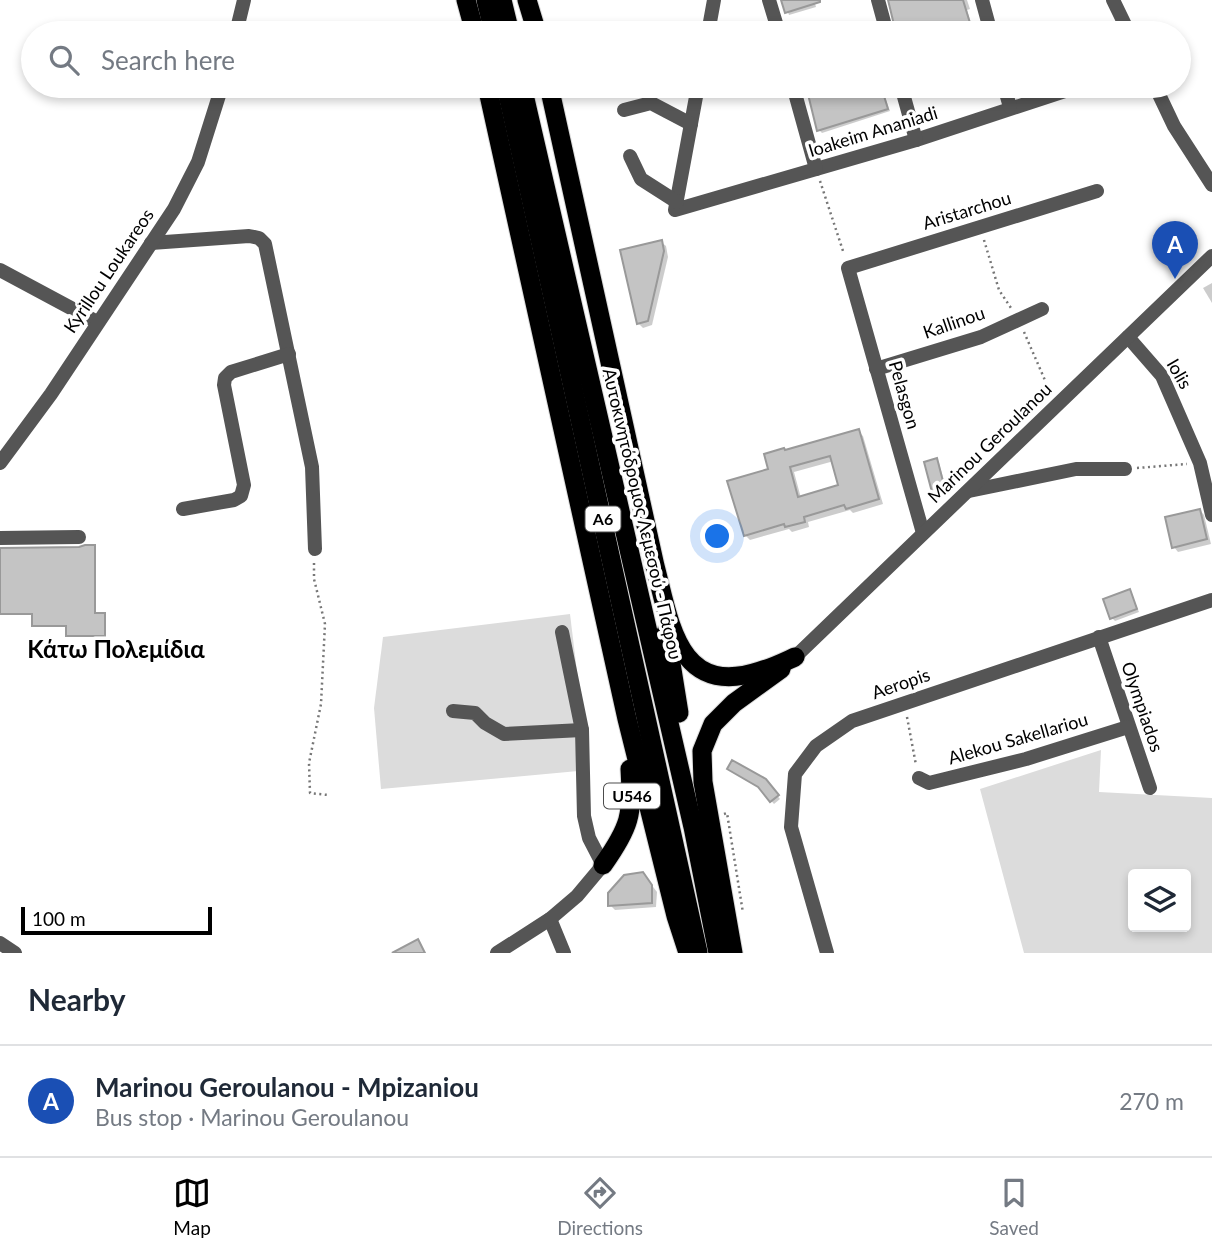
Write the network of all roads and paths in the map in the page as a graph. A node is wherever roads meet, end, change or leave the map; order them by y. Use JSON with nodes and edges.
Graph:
{"nodes":[{"id":1,"x":244,"y":0,"type":"edge"},
{"id":2,"x":466,"y":0,"type":"edge"},
{"id":3,"x":486,"y":0,"type":"edge"},
{"id":4,"x":502,"y":0,"type":"edge"},
{"id":5,"x":527,"y":0,"type":"edge"},
{"id":6,"x":714,"y":0,"type":"edge"},
{"id":7,"x":769,"y":0,"type":"edge"},
{"id":8,"x":878,"y":0,"type":"edge"},
{"id":9,"x":982,"y":0,"type":"edge"},
{"id":10,"x":1113,"y":0,"type":"edge"},
{"id":11,"x":239,"y":21,"type":"edge"},
{"id":12,"x":472,"y":21,"type":"edge"},
{"id":13,"x":491,"y":21,"type":"edge"},
{"id":14,"x":507,"y":21,"type":"edge"},
{"id":15,"x":533,"y":21,"type":"edge"},
{"id":16,"x":710,"y":21,"type":"edge"},
{"id":17,"x":775,"y":21,"type":"edge"},
{"id":18,"x":884,"y":21,"type":"edge"},
{"id":19,"x":988,"y":21,"type":"edge"},
{"id":20,"x":1123,"y":21,"type":"edge"},
{"id":21,"x":218,"y":98,"type":"edge"},
{"id":22,"x":490,"y":98,"type":"edge"},
{"id":23,"x":509,"y":98,"type":"edge"},
{"id":24,"x":525,"y":98,"type":"edge"},
{"id":25,"x":552,"y":98,"type":"edge"},
{"id":26,"x":696,"y":98,"type":"edge"},
{"id":27,"x":796,"y":98,"type":"edge"},
{"id":28,"x":904,"y":98,"type":"edge"},
{"id":29,"x":1007,"y":98,"type":"edge"},
{"id":30,"x":1040,"y":98,"type":"edge"},
{"id":31,"x":1161,"y":98,"type":"edge"},
{"id":32,"x":1010,"y":107,"type":"junction"},
{"id":33,"x":624,"y":110,"type":"dead end"},
{"id":34,"x":691,"y":124,"type":"junction"},
{"id":35,"x":916,"y":140,"type":"junction"},
{"id":36,"x":630,"y":156,"type":"dead end"},
{"id":37,"x":816,"y":169,"type":"junction"},
{"id":38,"x":1212,"y":185,"type":"edge"},
{"id":39,"x":1097,"y":191,"type":"dead end"},
{"id":40,"x":676,"y":206,"type":"junction"},
{"id":41,"x":151,"y":243,"type":"junction"},
{"id":42,"x":1212,"y":256,"type":"edge"},
{"id":43,"x":848,"y":268,"type":"junction"},
{"id":44,"x":0,"y":270,"type":"edge"},
{"id":45,"x":1042,"y":309,"type":"dead end"},
{"id":46,"x":97,"y":322,"type":"junction"},
{"id":47,"x":1128,"y":337,"type":"junction"},
{"id":48,"x":289,"y":354,"type":"junction"},
{"id":49,"x":876,"y":369,"type":"junction"},
{"id":50,"x":1206,"y":462,"type":"edge"},
{"id":51,"x":0,"y":463,"type":"edge"},
{"id":52,"x":1125,"y":468,"type":"joint"},
{"id":53,"x":968,"y":491,"type":"junction"},
{"id":54,"x":183,"y":509,"type":"dead end"},
{"id":55,"x":1212,"y":514,"type":"edge"},
{"id":56,"x":923,"y":533,"type":"junction"},
{"id":57,"x":79,"y":537,"type":"dead end"},
{"id":58,"x":0,"y":538,"type":"edge"},
{"id":59,"x":315,"y":549,"type":"joint"},
{"id":60,"x":655,"y":566,"type":"junction"},
{"id":61,"x":1212,"y":600,"type":"edge"},
{"id":62,"x":562,"y":632,"type":"dead end"},
{"id":63,"x":1099,"y":637,"type":"junction"},
{"id":64,"x":795,"y":657,"type":"junction"},
{"id":65,"x":904,"y":703,"type":"junction"},
{"id":66,"x":453,"y":711,"type":"dead end"},
{"id":67,"x":627,"y":719,"type":"junction"},
{"id":68,"x":1128,"y":727,"type":"junction"},
{"id":69,"x":582,"y":730,"type":"junction"},
{"id":70,"x":919,"y":778,"type":"joint"},
{"id":71,"x":1150,"y":788,"type":"dead end"},
{"id":72,"x":328,"y":795,"type":"dead end"},
{"id":73,"x":727,"y":813,"type":"dead end"},
{"id":74,"x":693,"y":827,"type":"junction"},
{"id":75,"x":603,"y":865,"type":"junction"},
{"id":76,"x":734,"y":889,"type":"dead end"},
{"id":77,"x":550,"y":919,"type":"junction"},
{"id":78,"x":0,"y":943,"type":"edge"},
{"id":79,"x":15,"y":953,"type":"edge"},
{"id":80,"x":497,"y":953,"type":"edge"},
{"id":81,"x":564,"y":953,"type":"edge"},
{"id":82,"x":688,"y":953,"type":"edge"},
{"id":83,"x":699,"y":953,"type":"edge"},
{"id":84,"x":718,"y":953,"type":"edge"},
{"id":85,"x":733,"y":953,"type":"edge"},
{"id":86,"x":827,"y":953,"type":"edge"}],
"edges":[{"from":1,"to":11,"type":"street"},
{"from":2,"to":12,"type":"highway"},
{"from":3,"to":13,"type":"highway"},
{"from":4,"to":14,"type":"highway"},
{"from":5,"to":15,"type":"highway"},
{"from":6,"to":16,"type":"street"},
{"from":7,"to":17,"type":"street"},
{"from":8,"to":18,"type":"street"},
{"from":9,"to":19,"type":"street"},
{"from":10,"to":20,"type":"street"},
{"from":21,"to":41,"type":"street","name":"Kyrillou Loukareos"},
{"from":22,"to":67,"type":"highway"},
{"from":23,"to":83,"type":"highway","number":"A6"},
{"from":24,"to":74,"type":"highway","name":"Αυτοκινητόδρομος Λεμεσού - Πάφου","number":"A6"},
{"from":25,"to":60,"type":"highway"},
{"from":26,"to":34,"type":"street"},
{"from":27,"to":37,"type":"street"},
{"from":28,"to":35,"type":"street"},
{"from":29,"to":32,"type":"street"},
{"from":30,"to":32,"type":"street","name":"Ioakeim Ananiadi"},
{"from":31,"to":38,"type":"street"},
{"from":32,"to":35,"type":"street","name":"Ioakeim Ananiadi"},
{"from":33,"to":34,"type":"street"},
{"from":34,"to":40,"type":"street"},
{"from":35,"to":37,"type":"street","name":"Ioakeim Ananiadi"},
{"from":36,"to":40,"type":"street"},
{"from":37,"to":40,"type":"street","name":"Ioakeim Ananiadi"},
{"from":37,"to":43,"type":"path"},
{"from":39,"to":43,"type":"street","name":"Aristarchou"},
{"from":41,"to":46,"type":"street","name":"Kyrillou Loukareos"},
{"from":41,"to":48,"type":"street"},
{"from":42,"to":47,"type":"street","name":"Marinou Geroulanou"},
{"from":43,"to":49,"type":"street","name":"Pelasgon"},
{"from":44,"to":46,"type":"street"},
{"from":45,"to":49,"type":"street","name":"Kallinou"},
{"from":46,"to":51,"type":"street","name":"Kyrillou Loukareos"},
{"from":47,"to":50,"type":"street","name":"Iolis"},
{"from":47,"to":53,"type":"street","name":"Marinou Geroulanou"},
{"from":48,"to":54,"type":"street"},
{"from":48,"to":59,"type":"street"},
{"from":49,"to":56,"type":"street","name":"Pelasgon"},
{"from":50,"to":52,"type":"path"},
{"from":50,"to":55,"type":"street","name":"Iolis"},
{"from":52,"to":53,"type":"street"},
{"from":53,"to":56,"type":"street","name":"Marinou Geroulanou"},
{"from":56,"to":64,"type":"street","name":"Marinou Geroulanou"},
{"from":57,"to":58,"type":"street"},
{"from":59,"to":72,"type":"path"},
{"from":60,"to":64,"type":"highway"},
{"from":60,"to":74,"type":"highway"},
{"from":61,"to":63,"type":"street","name":"Aeropis"},
{"from":62,"to":69,"type":"street"},
{"from":63,"to":65,"type":"street","name":"Aeropis"},
{"from":63,"to":68,"type":"street","name":"Olympiados"},
{"from":64,"to":85,"type":"highway"},
{"from":65,"to":70,"type":"path"},
{"from":65,"to":86,"type":"street","name":"Aeropis"},
{"from":66,"to":69,"type":"street"},
{"from":67,"to":75,"type":"highway","number":"U546"},
{"from":67,"to":82,"type":"highway"},
{"from":68,"to":70,"type":"street","name":"Alekou Sakellariou"},
{"from":68,"to":71,"type":"street","name":"Olympiados"},
{"from":69,"to":75,"type":"street"},
{"from":73,"to":76,"type":"path"},
{"from":74,"to":84,"type":"highway","name":"Αυτοκινητόδρομος Λεμεσού - Πάφου","number":"A6"},
{"from":75,"to":77,"type":"street","number":"U546"},
{"from":77,"to":80,"type":"street","number":"U546"},
{"from":77,"to":81,"type":"street"},
{"from":78,"to":79,"type":"street"}]}
